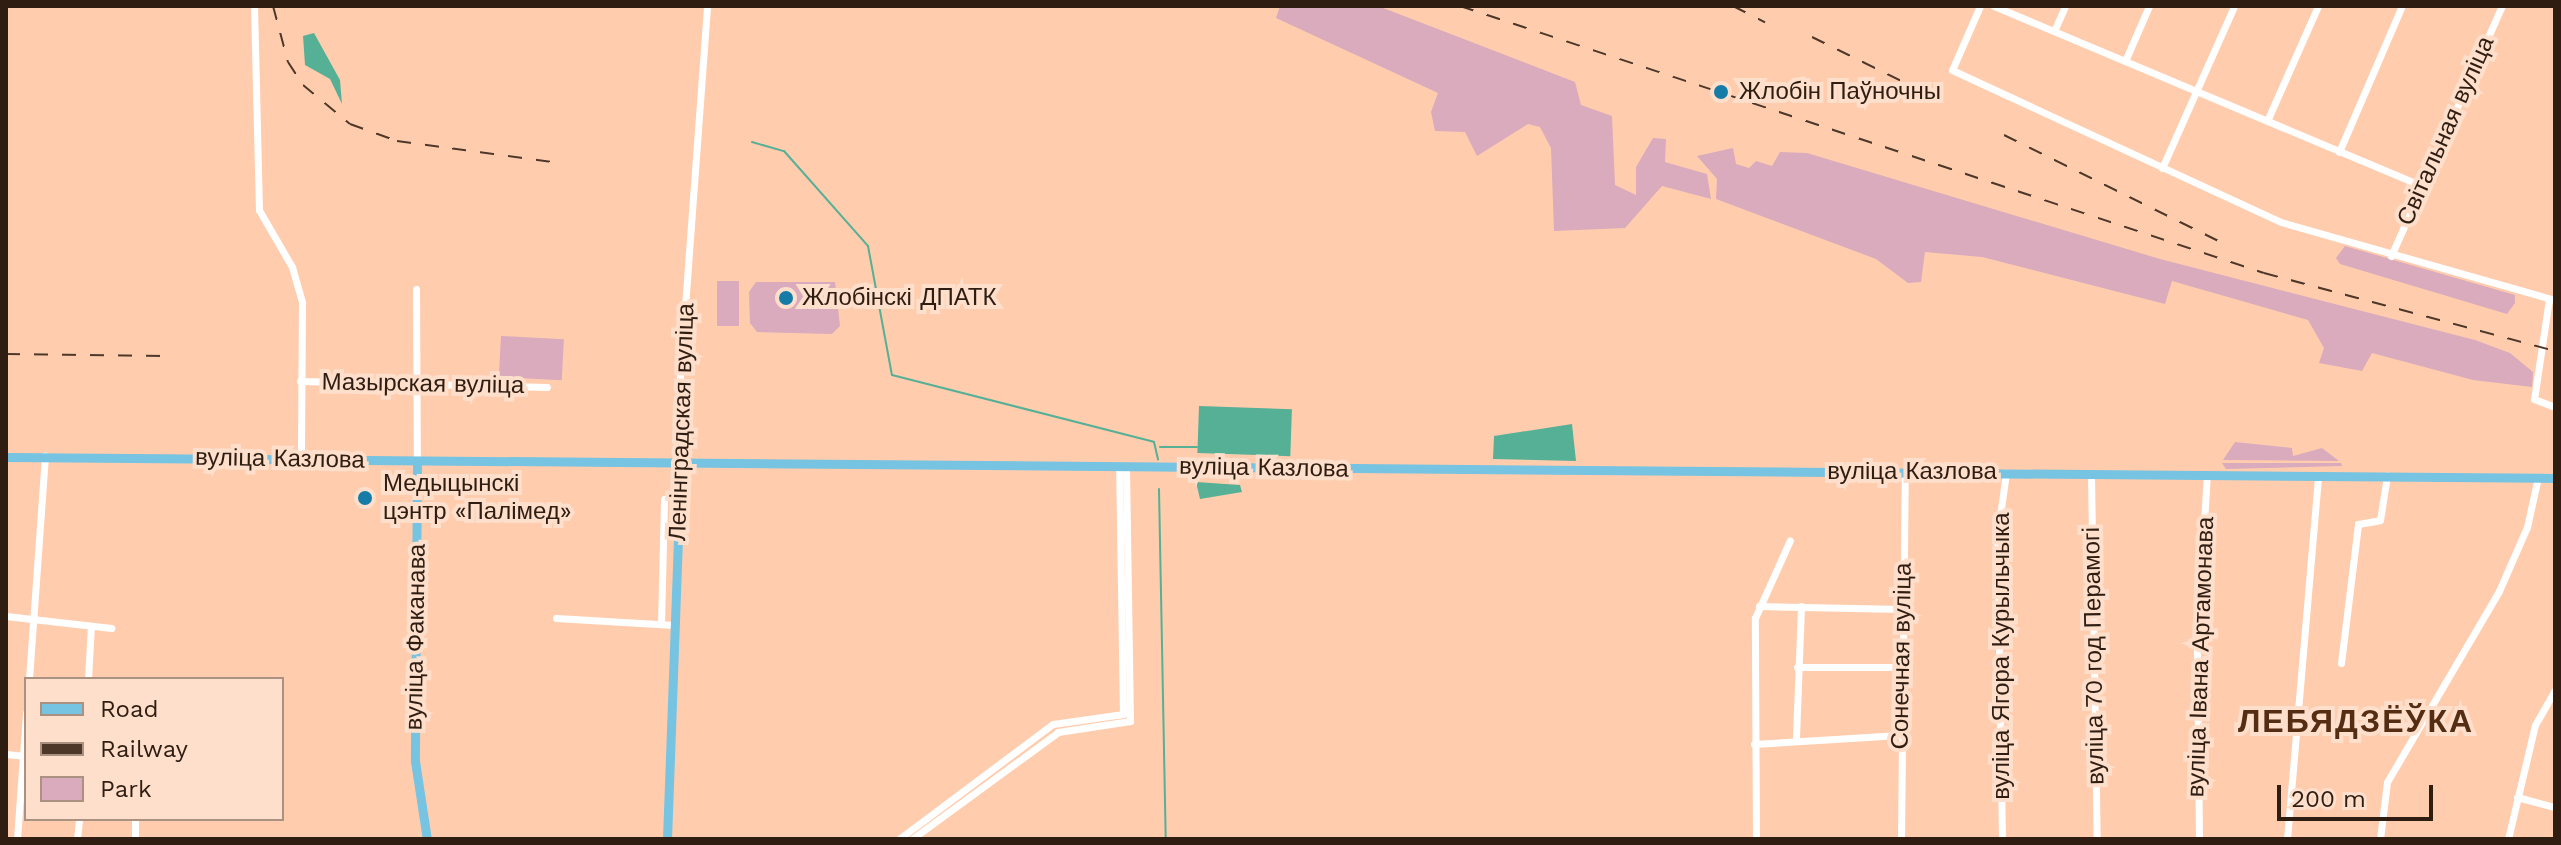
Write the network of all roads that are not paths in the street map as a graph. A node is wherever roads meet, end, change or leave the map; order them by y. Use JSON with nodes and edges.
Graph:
{"nodes":[{"id":1,"x":254,"y":6,"type":"edge"},
{"id":2,"x":707,"y":6,"type":"edge"},
{"id":3,"x":1980,"y":6,"type":"edge"},
{"id":4,"x":1994,"y":6,"type":"edge"},
{"id":5,"x":2065,"y":6,"type":"edge"},
{"id":6,"x":2149,"y":6,"type":"edge"},
{"id":7,"x":2234,"y":6,"type":"edge"},
{"id":8,"x":2318,"y":6,"type":"edge"},
{"id":9,"x":2402,"y":6,"type":"edge"},
{"id":10,"x":2502,"y":6,"type":"edge"},
{"id":11,"x":2054,"y":31,"type":"junction"},
{"id":12,"x":2125,"y":61,"type":"junction"},
{"id":13,"x":2196,"y":92,"type":"junction"},
{"id":14,"x":2267,"y":121,"type":"junction"},
{"id":15,"x":2339,"y":152,"type":"junction"},
{"id":16,"x":2162,"y":168,"type":"junction"},
{"id":17,"x":2422,"y":186,"type":"junction"},
{"id":18,"x":2391,"y":256,"type":"junction"},
{"id":19,"x":416,"y":289,"type":"dead end"},
{"id":20,"x":2552,"y":300,"type":"edge"},
{"id":21,"x":300,"y":381,"type":"junction"},
{"id":22,"x":416,"y":383,"type":"junction"},
{"id":23,"x":547,"y":387,"type":"dead end"},
{"id":24,"x":2555,"y":407,"type":"edge"},
{"id":25,"x":45,"y":456,"type":"junction"},
{"id":26,"x":6,"y":457,"type":"edge"},
{"id":27,"x":301,"y":460,"type":"junction"},
{"id":28,"x":417,"y":461,"type":"junction"},
{"id":29,"x":681,"y":463,"type":"junction"},
{"id":30,"x":1123,"y":466,"type":"junction"},
{"id":31,"x":2555,"y":471,"type":"edge"},
{"id":32,"x":1905,"y":472,"type":"junction"},
{"id":33,"x":2006,"y":473,"type":"junction"},
{"id":34,"x":2091,"y":474,"type":"junction"},
{"id":35,"x":2207,"y":475,"type":"junction"},
{"id":36,"x":2318,"y":476,"type":"junction"},
{"id":37,"x":2387,"y":476,"type":"junction"},
{"id":38,"x":2522,"y":477,"type":"junction"},
{"id":39,"x":2538,"y":477,"type":"junction"},
{"id":40,"x":2555,"y":478,"type":"edge"},
{"id":41,"x":664,"y":499,"type":"dead end"},
{"id":42,"x":1790,"y":540,"type":"dead end"},
{"id":43,"x":1759,"y":606,"type":"junction"},
{"id":44,"x":1801,"y":606,"type":"junction"},
{"id":45,"x":1902,"y":609,"type":"junction"},
{"id":46,"x":6,"y":616,"type":"edge"},
{"id":47,"x":556,"y":618,"type":"dead end"},
{"id":48,"x":33,"y":620,"type":"junction"},
{"id":49,"x":661,"y":624,"type":"junction"},
{"id":50,"x":674,"y":625,"type":"junction"},
{"id":51,"x":91,"y":626,"type":"junction"},
{"id":52,"x":111,"y":628,"type":"dead end"},
{"id":53,"x":2341,"y":663,"type":"dead end"},
{"id":54,"x":1797,"y":667,"type":"junction"},
{"id":55,"x":1901,"y":667,"type":"junction"},
{"id":56,"x":29,"y":677,"type":"edge"},
{"id":57,"x":88,"y":677,"type":"edge"},
{"id":58,"x":2555,"y":690,"type":"edge"},
{"id":59,"x":1900,"y":735,"type":"junction"},
{"id":60,"x":1796,"y":737,"type":"junction"},
{"id":61,"x":1754,"y":744,"type":"junction"},
{"id":62,"x":6,"y":754,"type":"edge"},
{"id":63,"x":24,"y":756,"type":"edge"},
{"id":64,"x":2517,"y":797,"type":"junction"},
{"id":65,"x":2554,"y":805,"type":"edge"},
{"id":66,"x":1899,"y":837,"type":"edge"},
{"id":67,"x":17,"y":839,"type":"edge"},
{"id":68,"x":427,"y":839,"type":"edge"},
{"id":69,"x":667,"y":839,"type":"edge"},
{"id":70,"x":899,"y":839,"type":"edge"},
{"id":71,"x":912,"y":839,"type":"edge"},
{"id":72,"x":1756,"y":839,"type":"edge"},
{"id":73,"x":2002,"y":839,"type":"edge"},
{"id":74,"x":2097,"y":839,"type":"edge"},
{"id":75,"x":2199,"y":839,"type":"edge"},
{"id":76,"x":2287,"y":839,"type":"edge"},
{"id":77,"x":2380,"y":839,"type":"edge"},
{"id":78,"x":2508,"y":839,"type":"edge"}],
"edges":[{"from":1,"to":21,"type":"street"},
{"from":2,"to":29,"type":"street","name":"Ленінградская вуліца"},
{"from":3,"to":16,"type":"street"},
{"from":4,"to":11,"type":"street"},
{"from":5,"to":11,"type":"street"},
{"from":6,"to":12,"type":"street"},
{"from":7,"to":13,"type":"street"},
{"from":8,"to":14,"type":"street"},
{"from":9,"to":15,"type":"street"},
{"from":10,"to":17,"type":"street","name":"Світальная вуліца"},
{"from":11,"to":12,"type":"street"},
{"from":12,"to":13,"type":"street"},
{"from":13,"to":14,"type":"street"},
{"from":13,"to":16,"type":"street"},
{"from":14,"to":15,"type":"street"},
{"from":15,"to":17,"type":"street"},
{"from":16,"to":18,"type":"street"},
{"from":17,"to":18,"type":"street","name":"Світальная вуліца"},
{"from":18,"to":20,"type":"street"},
{"from":19,"to":22,"type":"street","name":"вуліца Факанава"},
{"from":20,"to":24,"type":"street"},
{"from":21,"to":22,"type":"street","name":"Мазырская вуліца"},
{"from":21,"to":27,"type":"street"},
{"from":22,"to":23,"type":"street","name":"Мазырская вуліца"},
{"from":22,"to":28,"type":"street","name":"вуліца Факанава"},
{"from":25,"to":26,"type":"main road","name":"вуліца Казлова"},
{"from":25,"to":27,"type":"main road","name":"вуліца Казлова"},
{"from":25,"to":48,"type":"street"},
{"from":27,"to":28,"type":"main road","name":"вуліца Казлова"},
{"from":28,"to":29,"type":"main road","name":"вуліца Казлова"},
{"from":28,"to":68,"type":"main road","name":"вуліца Факанава"},
{"from":29,"to":30,"type":"main road","name":"вуліца Казлова"},
{"from":29,"to":50,"type":"main road","name":"Ленінградская вуліца"},
{"from":30,"to":32,"type":"main road","name":"вуліца Казлова"},
{"from":30,"to":70,"type":"street"},
{"from":30,"to":71,"type":"street"},
{"from":31,"to":38,"type":"main road"},
{"from":32,"to":33,"type":"main road","name":"вуліца Казлова"},
{"from":32,"to":45,"type":"street","name":"Сонечная вуліца"},
{"from":33,"to":34,"type":"main road","name":"вуліца Казлова"},
{"from":33,"to":73,"type":"street","name":"вуліца Ягора Курыльчыка"},
{"from":34,"to":35,"type":"main road","name":"вуліца Казлова"},
{"from":34,"to":74,"type":"street","name":"вуліца 70 год Перамогі"},
{"from":35,"to":36,"type":"main road","name":"вуліца Казлова"},
{"from":35,"to":75,"type":"street","name":"вуліца Івана Артамонава"},
{"from":36,"to":37,"type":"main road","name":"вуліца Казлова"},
{"from":36,"to":76,"type":"street"},
{"from":37,"to":38,"type":"main road","name":"вуліца Казлова"},
{"from":37,"to":53,"type":"street"},
{"from":38,"to":39,"type":"main road"},
{"from":39,"to":40,"type":"main road"},
{"from":39,"to":77,"type":"street"},
{"from":41,"to":49,"type":"street"},
{"from":42,"to":43,"type":"street"},
{"from":43,"to":44,"type":"street"},
{"from":43,"to":61,"type":"street"},
{"from":44,"to":45,"type":"street"},
{"from":44,"to":54,"type":"street"},
{"from":45,"to":55,"type":"street","name":"Сонечная вуліца"},
{"from":46,"to":48,"type":"street"},
{"from":47,"to":49,"type":"street"},
{"from":48,"to":51,"type":"street"},
{"from":48,"to":56,"type":"street"},
{"from":49,"to":50,"type":"street"},
{"from":50,"to":69,"type":"main road","name":"Ленінградская вуліца"},
{"from":51,"to":52,"type":"street"},
{"from":51,"to":57,"type":"street"},
{"from":54,"to":55,"type":"street"},
{"from":54,"to":60,"type":"street"},
{"from":55,"to":59,"type":"street","name":"Сонечная вуліца"},
{"from":58,"to":64,"type":"street"},
{"from":59,"to":60,"type":"street"},
{"from":59,"to":66,"type":"street","name":"Сонечная вуліца"},
{"from":60,"to":61,"type":"street"},
{"from":61,"to":72,"type":"street"},
{"from":62,"to":63,"type":"street"},
{"from":63,"to":67,"type":"street"},
{"from":64,"to":65,"type":"street"},
{"from":64,"to":78,"type":"street"}]}
